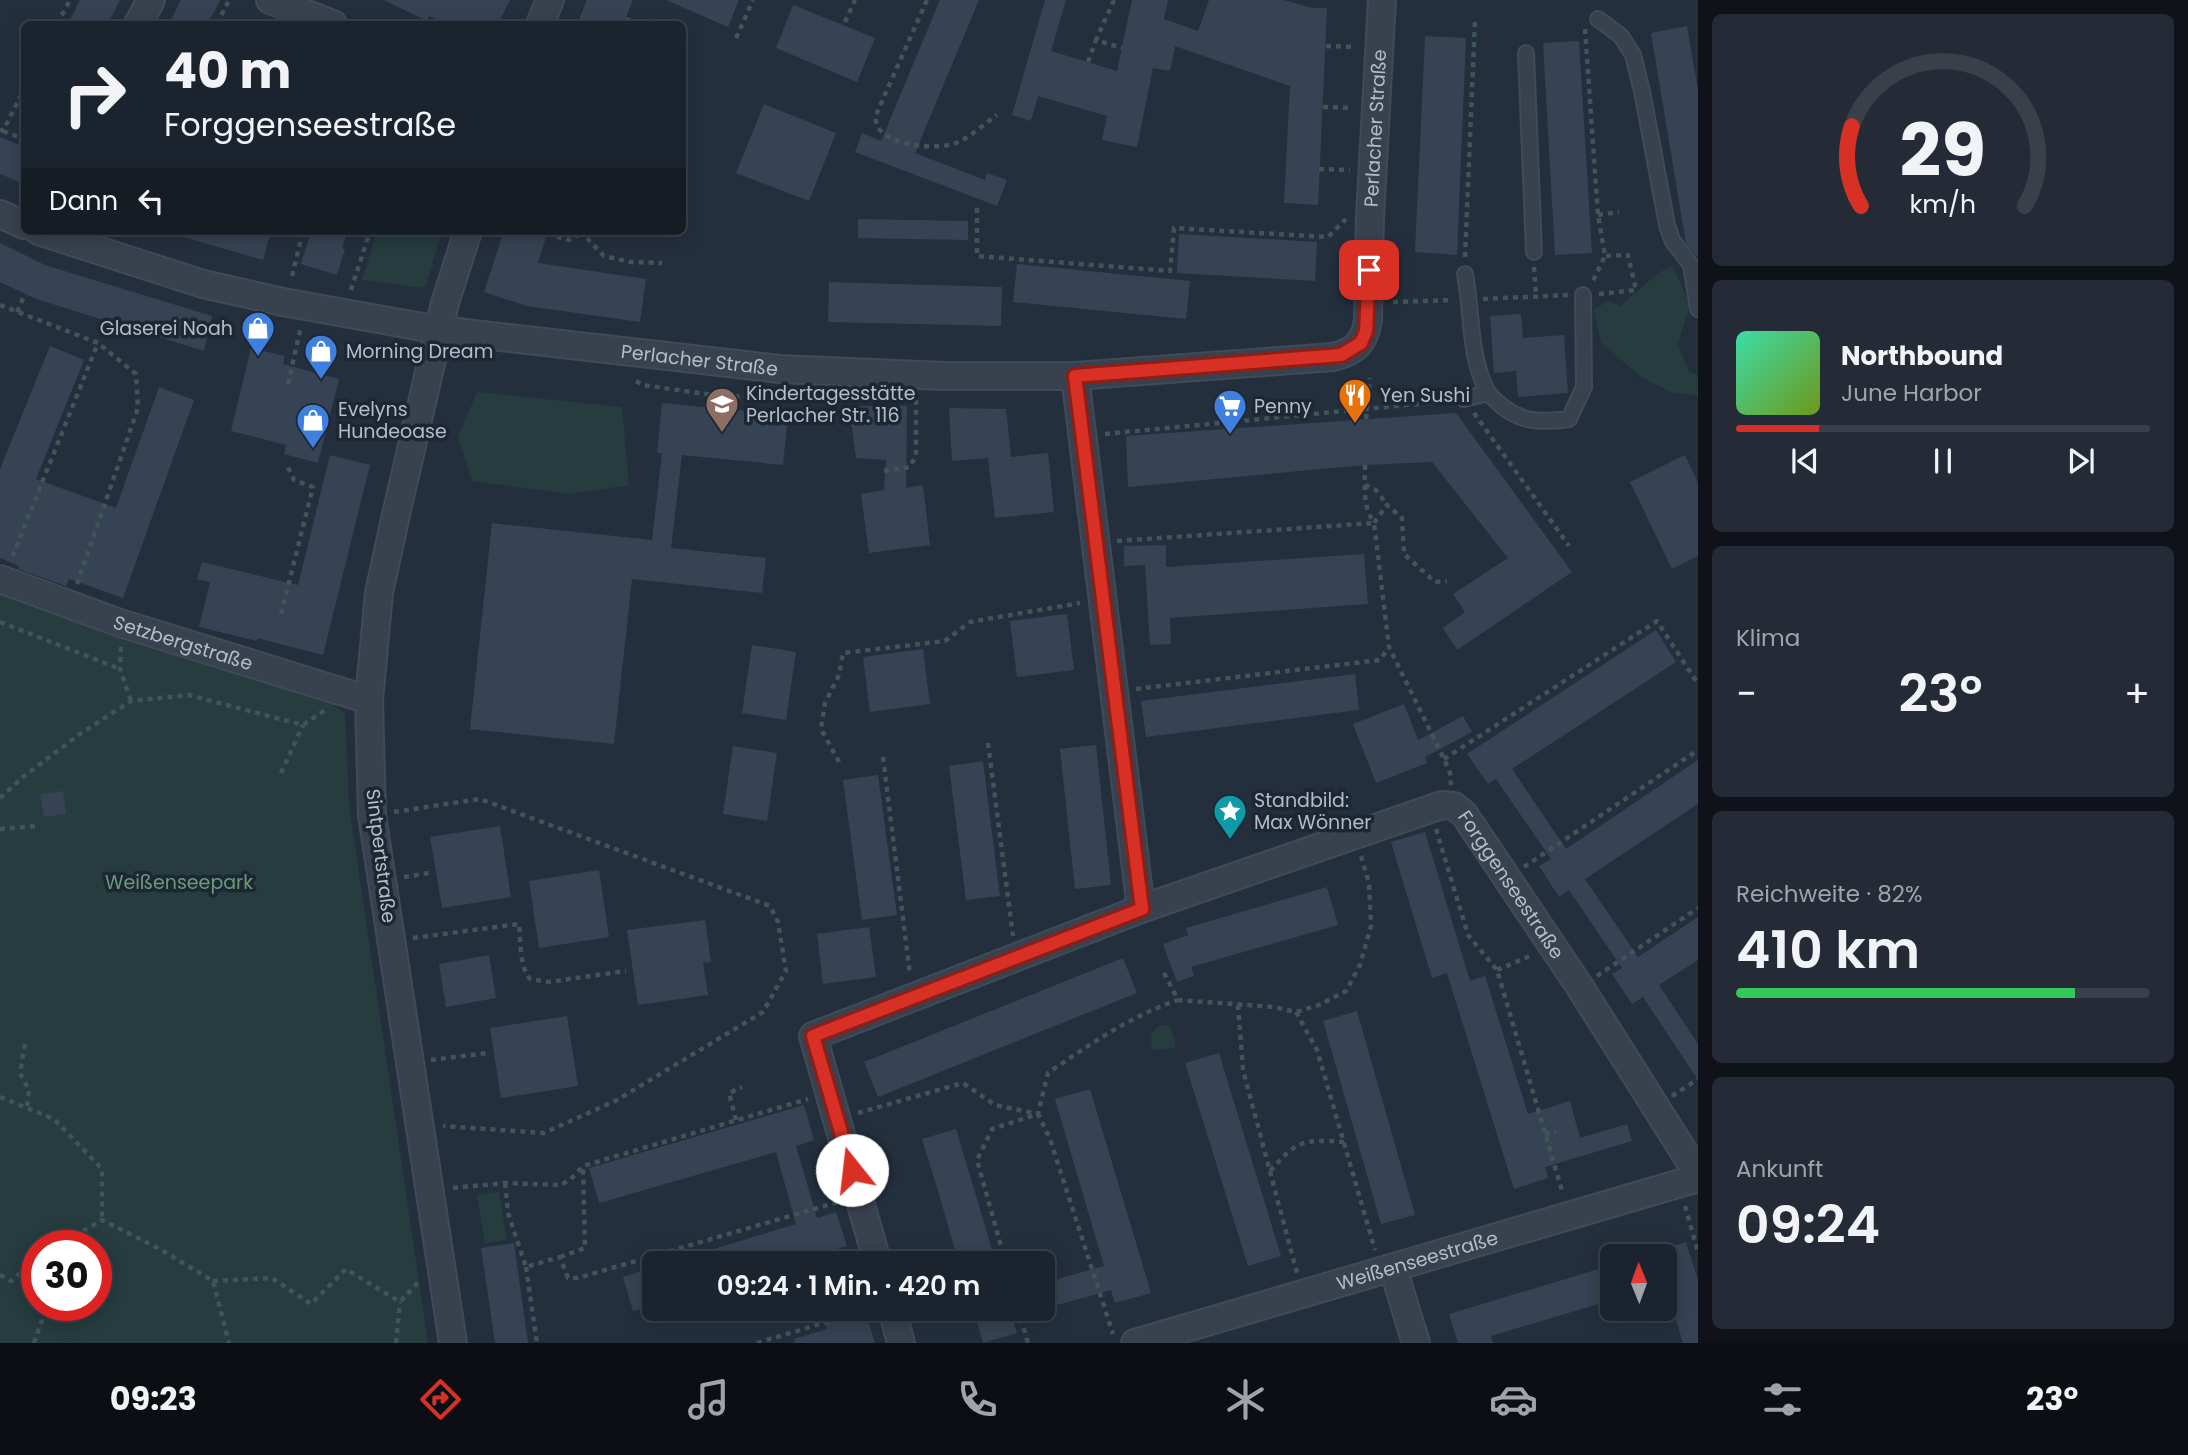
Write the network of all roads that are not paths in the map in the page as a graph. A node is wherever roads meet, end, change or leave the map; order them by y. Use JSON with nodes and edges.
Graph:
{"nodes":[{"id":1,"x":151,"y":0,"type":"edge"},
{"id":2,"x":271,"y":0,"type":"edge"},
{"id":3,"x":550,"y":0,"type":"edge"},
{"id":4,"x":1382,"y":0,"type":"edge"},
{"id":5,"x":1591,"y":20,"type":"road end"},
{"id":6,"x":140,"y":21,"type":"edge"},
{"id":7,"x":325,"y":21,"type":"edge"},
{"id":8,"x":541,"y":21,"type":"edge"},
{"id":9,"x":1527,"y":53,"type":"dead end"},
{"id":10,"x":0,"y":214,"type":"edge"},
{"id":11,"x":21,"y":224,"type":"edge"},
{"id":12,"x":50,"y":235,"type":"edge"},
{"id":13,"x":467,"y":235,"type":"edge"},
{"id":14,"x":1534,"y":253,"type":"road end"},
{"id":15,"x":1465,"y":274,"type":"road end"},
{"id":16,"x":1583,"y":295,"type":"road end"},
{"id":17,"x":1698,"y":309,"type":"edge"},
{"id":18,"x":439,"y":330,"type":"junction"},
{"id":19,"x":1075,"y":376,"type":"junction"},
{"id":20,"x":1488,"y":393,"type":"junction"},
{"id":21,"x":1464,"y":399,"type":"road end"},
{"id":22,"x":1,"y":580,"type":"edge"},
{"id":23,"x":369,"y":700,"type":"junction"},
{"id":24,"x":1142,"y":909,"type":"junction"},
{"id":25,"x":1691,"y":1178,"type":"edge"},
{"id":26,"x":874,"y":1251,"type":"edge"},
{"id":27,"x":1387,"y":1269,"type":"junction"},
{"id":28,"x":895,"y":1321,"type":"edge"},
{"id":29,"x":453,"y":1343,"type":"edge"},
{"id":30,"x":901,"y":1343,"type":"edge"},
{"id":31,"x":1135,"y":1343,"type":"edge"},
{"id":32,"x":1416,"y":1343,"type":"edge"}],
"edges":[{"from":1,"to":6,"type":"street"},
{"from":2,"to":7,"type":"street"},
{"from":3,"to":8,"type":"street"},
{"from":4,"to":19,"type":"street","name":"Perlacher Straße"},
{"from":5,"to":17,"type":"lane"},
{"from":9,"to":14,"type":"lane"},
{"from":10,"to":11,"type":"street"},
{"from":12,"to":18,"type":"street","name":"Perlacher Straße"},
{"from":13,"to":18,"type":"street","name":"Sintpertstraße"},
{"from":15,"to":20,"type":"lane"},
{"from":16,"to":20,"type":"lane"},
{"from":18,"to":19,"type":"street","name":"Perlacher Straße"},
{"from":18,"to":23,"type":"street","name":"Sintpertstraße"},
{"from":19,"to":24,"type":"street"},
{"from":20,"to":21,"type":"lane"},
{"from":22,"to":23,"type":"street","name":"Setzbergstraße"},
{"from":23,"to":29,"type":"street","name":"Sintpertstraße"},
{"from":24,"to":25,"type":"street","name":"Forggenseestraße"},
{"from":24,"to":26,"type":"street","name":"Forggenseestraße"},
{"from":25,"to":27,"type":"street","name":"Weißenseestraße"},
{"from":27,"to":31,"type":"street","name":"Weißenseestraße"},
{"from":27,"to":32,"type":"street"},
{"from":28,"to":30,"type":"street"}]}
